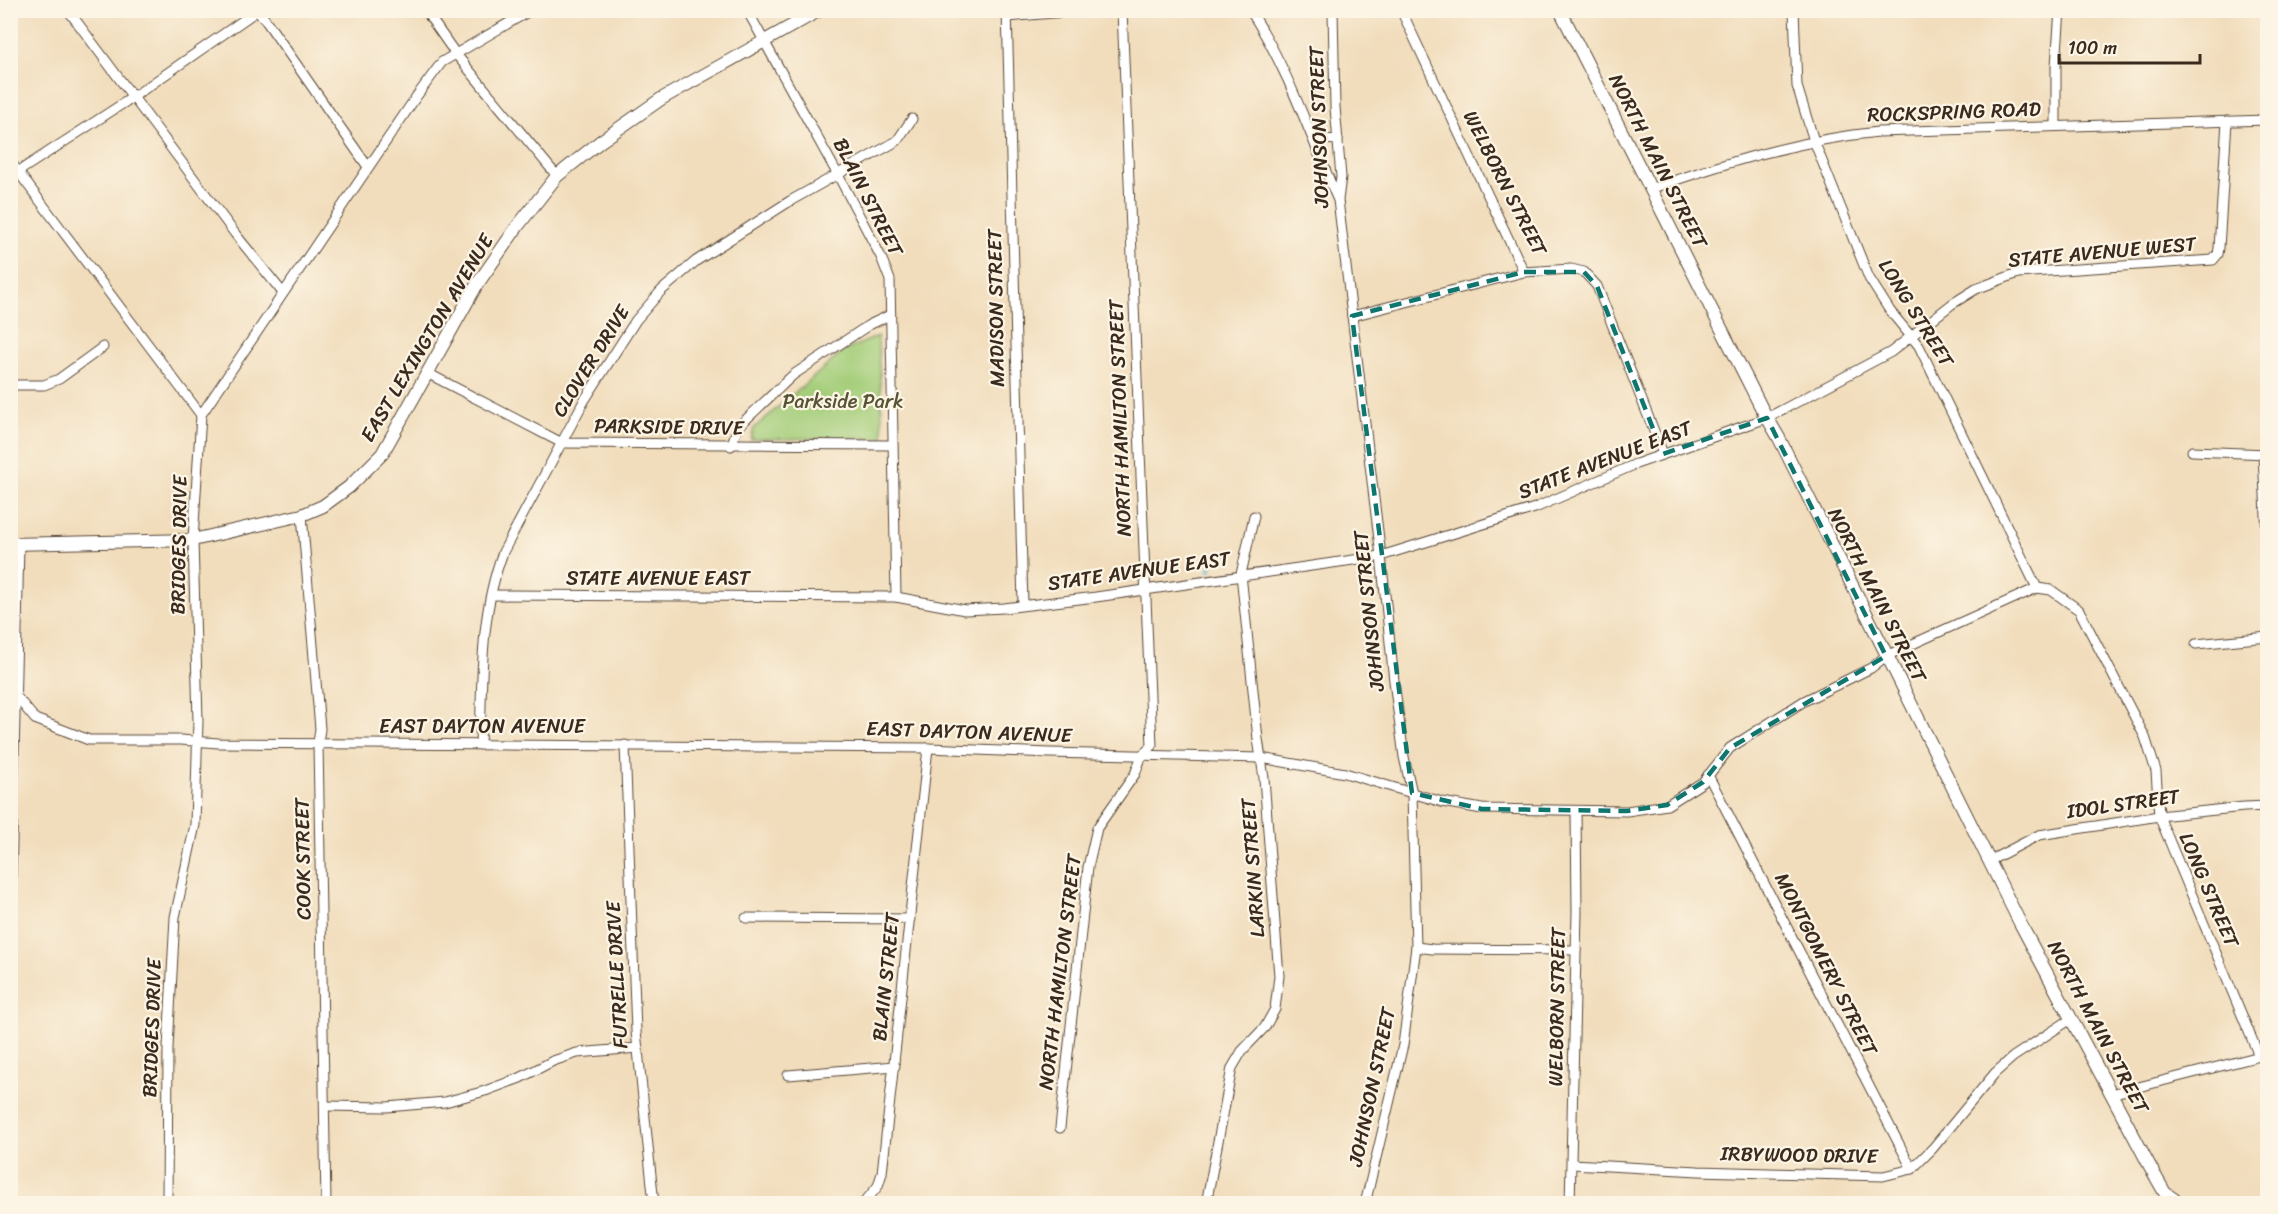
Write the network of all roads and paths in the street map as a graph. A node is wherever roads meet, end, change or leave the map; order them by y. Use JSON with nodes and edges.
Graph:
{"nodes":[{"id":1,"x":68,"y":10,"type":"edge"},
{"id":2,"x":425,"y":10,"type":"edge"},
{"id":3,"x":531,"y":10,"type":"edge"},
{"id":4,"x":747,"y":10,"type":"edge"},
{"id":5,"x":820,"y":10,"type":"edge"},
{"id":6,"x":1089,"y":10,"type":"edge"},
{"id":7,"x":1122,"y":10,"type":"edge"},
{"id":8,"x":1250,"y":10,"type":"edge"},
{"id":9,"x":1333,"y":10,"type":"edge"},
{"id":10,"x":1401,"y":10,"type":"edge"},
{"id":11,"x":1560,"y":10,"type":"edge"},
{"id":12,"x":1794,"y":10,"type":"edge"},
{"id":13,"x":2060,"y":10,"type":"edge"},
{"id":14,"x":257,"y":11,"type":"edge"},
{"id":15,"x":1007,"y":14,"type":"edge"},
{"id":16,"x":764,"y":42,"type":"junction"},
{"id":17,"x":455,"y":53,"type":"junction"},
{"id":18,"x":133,"y":97,"type":"junction"},
{"id":19,"x":912,"y":119,"type":"dead end"},
{"id":20,"x":2227,"y":120,"type":"junction"},
{"id":21,"x":2268,"y":120,"type":"edge"},
{"id":22,"x":1306,"y":122,"type":"junction"},
{"id":23,"x":2056,"y":126,"type":"junction"},
{"id":24,"x":1338,"y":140,"type":"junction"},
{"id":25,"x":1814,"y":141,"type":"junction"},
{"id":26,"x":10,"y":161,"type":"edge"},
{"id":27,"x":368,"y":167,"type":"junction"},
{"id":28,"x":14,"y":174,"type":"edge"},
{"id":29,"x":838,"y":175,"type":"junction"},
{"id":30,"x":558,"y":176,"type":"junction"},
{"id":31,"x":1650,"y":189,"type":"junction"},
{"id":32,"x":1338,"y":200,"type":"junction"},
{"id":33,"x":1524,"y":272,"type":"junction"},
{"id":34,"x":283,"y":293,"type":"junction"},
{"id":35,"x":890,"y":315,"type":"junction"},
{"id":36,"x":1352,"y":316,"type":"junction"},
{"id":37,"x":1910,"y":337,"type":"junction"},
{"id":38,"x":102,"y":347,"type":"dead end"},
{"id":39,"x":427,"y":374,"type":"junction"},
{"id":40,"x":10,"y":385,"type":"edge"},
{"id":41,"x":201,"y":415,"type":"junction"},
{"id":42,"x":1767,"y":418,"type":"junction"},
{"id":43,"x":562,"y":443,"type":"junction"},
{"id":44,"x":892,"y":445,"type":"junction"},
{"id":45,"x":731,"y":446,"type":"junction"},
{"id":46,"x":2192,"y":451,"type":"dead end"},
{"id":47,"x":1663,"y":454,"type":"junction"},
{"id":48,"x":2265,"y":454,"type":"edge"},
{"id":49,"x":302,"y":515,"type":"junction"},
{"id":50,"x":1254,"y":516,"type":"dead end"},
{"id":51,"x":193,"y":540,"type":"junction"},
{"id":52,"x":15,"y":544,"type":"edge"},
{"id":53,"x":2268,"y":555,"type":"edge"},
{"id":54,"x":1381,"y":556,"type":"junction"},
{"id":55,"x":1241,"y":574,"type":"junction"},
{"id":56,"x":2037,"y":588,"type":"junction"},
{"id":57,"x":1145,"y":589,"type":"junction"},
{"id":58,"x":491,"y":595,"type":"junction"},
{"id":59,"x":896,"y":597,"type":"junction"},
{"id":60,"x":1023,"y":605,"type":"junction"},
{"id":61,"x":2268,"y":637,"type":"edge"},
{"id":62,"x":2196,"y":644,"type":"dead end"},
{"id":63,"x":1886,"y":656,"type":"junction"},
{"id":64,"x":13,"y":695,"type":"edge"},
{"id":65,"x":197,"y":742,"type":"junction"},
{"id":66,"x":318,"y":743,"type":"junction"},
{"id":67,"x":480,"y":745,"type":"junction"},
{"id":68,"x":625,"y":745,"type":"junction"},
{"id":69,"x":928,"y":748,"type":"junction"},
{"id":70,"x":1142,"y":755,"type":"junction"},
{"id":71,"x":1261,"y":758,"type":"junction"},
{"id":72,"x":1708,"y":775,"type":"junction"},
{"id":73,"x":1412,"y":793,"type":"junction"},
{"id":74,"x":2268,"y":806,"type":"edge"},
{"id":75,"x":1576,"y":811,"type":"junction"},
{"id":76,"x":2159,"y":816,"type":"junction"},
{"id":77,"x":1989,"y":861,"type":"junction"},
{"id":78,"x":746,"y":918,"type":"dead end"},
{"id":79,"x":910,"y":919,"type":"junction"},
{"id":80,"x":10,"y":925,"type":"edge"},
{"id":81,"x":1416,"y":947,"type":"junction"},
{"id":82,"x":1576,"y":950,"type":"junction"},
{"id":83,"x":2071,"y":1019,"type":"junction"},
{"id":84,"x":638,"y":1048,"type":"junction"},
{"id":85,"x":2263,"y":1055,"type":"edge"},
{"id":86,"x":895,"y":1066,"type":"junction"},
{"id":87,"x":788,"y":1075,"type":"dead end"},
{"id":88,"x":2111,"y":1095,"type":"junction"},
{"id":89,"x":325,"y":1106,"type":"junction"},
{"id":90,"x":1060,"y":1128,"type":"dead end"},
{"id":91,"x":1572,"y":1164,"type":"junction"},
{"id":92,"x":1912,"y":1169,"type":"junction"},
{"id":93,"x":2166,"y":1198,"type":"edge"},
{"id":94,"x":167,"y":1203,"type":"edge"},
{"id":95,"x":326,"y":1203,"type":"edge"},
{"id":96,"x":654,"y":1203,"type":"edge"},
{"id":97,"x":863,"y":1203,"type":"edge"},
{"id":98,"x":1206,"y":1203,"type":"edge"},
{"id":99,"x":1365,"y":1203,"type":"edge"},
{"id":100,"x":1570,"y":1203,"type":"edge"},
{"id":101,"x":2181,"y":1203,"type":"edge"}],
"edges":[{"from":1,"to":18,"type":"street"},
{"from":2,"to":17,"type":"street"},
{"from":3,"to":17,"type":"street"},
{"from":4,"to":16,"type":"street","name":"BLAIN STREET"},
{"from":5,"to":16,"type":"main road","name":"EAST LEXINGTON AVENUE"},
{"from":6,"to":15,"type":"street"},
{"from":7,"to":57,"type":"street","name":"NORTH HAMILTON STREET"},
{"from":8,"to":22,"type":"street"},
{"from":9,"to":24,"type":"street","name":"JOHNSON STREET"},
{"from":10,"to":33,"type":"street","name":"WELBORN STREET"},
{"from":11,"to":31,"type":"main road","name":"NORTH MAIN STREET"},
{"from":12,"to":25,"type":"street","name":"LONG STREET"},
{"from":13,"to":23,"type":"street"},
{"from":14,"to":18,"type":"street"},
{"from":14,"to":27,"type":"street"},
{"from":15,"to":60,"type":"street","name":"MADISON STREET"},
{"from":16,"to":29,"type":"street","name":"BLAIN STREET"},
{"from":16,"to":30,"type":"main road","name":"EAST LEXINGTON AVENUE"},
{"from":17,"to":27,"type":"street"},
{"from":17,"to":30,"type":"street"},
{"from":18,"to":28,"type":"street"},
{"from":18,"to":34,"type":"street"},
{"from":19,"to":29,"type":"street","name":"CLOVER DRIVE"},
{"from":20,"to":21,"type":"street","name":"ROCKSPRING ROAD"},
{"from":20,"to":23,"type":"street","name":"ROCKSPRING ROAD"},
{"from":20,"to":37,"type":"street","name":"STATE AVENUE WEST"},
{"from":22,"to":24,"type":"street"},
{"from":22,"to":32,"type":"street"},
{"from":23,"to":25,"type":"street","name":"ROCKSPRING ROAD"},
{"from":24,"to":32,"type":"street","name":"JOHNSON STREET"},
{"from":25,"to":31,"type":"street","name":"ROCKSPRING ROAD"},
{"from":25,"to":37,"type":"street","name":"LONG STREET"},
{"from":26,"to":28,"type":"street"},
{"from":27,"to":34,"type":"street"},
{"from":28,"to":41,"type":"street"},
{"from":29,"to":35,"type":"street","name":"BLAIN STREET"},
{"from":29,"to":43,"type":"street","name":"CLOVER DRIVE"},
{"from":30,"to":39,"type":"main road","name":"EAST LEXINGTON AVENUE"},
{"from":31,"to":42,"type":"main road","name":"NORTH MAIN STREET"},
{"from":32,"to":36,"type":"street","name":"JOHNSON STREET"},
{"from":33,"to":36,"type":"street"},
{"from":33,"to":47,"type":"street","name":"WELBORN STREET"},
{"from":34,"to":41,"type":"street"},
{"from":35,"to":44,"type":"street","name":"BLAIN STREET"},
{"from":35,"to":45,"type":"street"},
{"from":36,"to":54,"type":"street","name":"JOHNSON STREET"},
{"from":37,"to":42,"type":"street","name":"STATE AVENUE WEST"},
{"from":37,"to":56,"type":"street","name":"LONG STREET"},
{"from":38,"to":40,"type":"street"},
{"from":39,"to":43,"type":"street","name":"PARKSIDE DRIVE"},
{"from":39,"to":49,"type":"main road","name":"EAST LEXINGTON AVENUE"},
{"from":41,"to":51,"type":"street","name":"BRIDGES DRIVE"},
{"from":42,"to":47,"type":"street","name":"STATE AVENUE EAST"},
{"from":42,"to":63,"type":"main road","name":"NORTH MAIN STREET"},
{"from":43,"to":45,"type":"street","name":"PARKSIDE DRIVE"},
{"from":43,"to":58,"type":"street","name":"CLOVER DRIVE"},
{"from":44,"to":45,"type":"street","name":"PARKSIDE DRIVE"},
{"from":44,"to":59,"type":"street","name":"BLAIN STREET"},
{"from":46,"to":48,"type":"street"},
{"from":47,"to":54,"type":"street","name":"STATE AVENUE EAST"},
{"from":48,"to":53,"type":"street"},
{"from":49,"to":51,"type":"main road","name":"EAST LEXINGTON AVENUE"},
{"from":49,"to":66,"type":"street","name":"COOK STREET"},
{"from":50,"to":55,"type":"street","name":"LARKIN STREET"},
{"from":51,"to":52,"type":"main road","name":"EAST LEXINGTON AVENUE"},
{"from":51,"to":65,"type":"street","name":"BRIDGES DRIVE"},
{"from":52,"to":64,"type":"street"},
{"from":54,"to":55,"type":"street","name":"STATE AVENUE EAST"},
{"from":54,"to":73,"type":"street","name":"JOHNSON STREET"},
{"from":55,"to":57,"type":"street","name":"STATE AVENUE EAST"},
{"from":55,"to":71,"type":"street","name":"LARKIN STREET"},
{"from":56,"to":63,"type":"street","name":"EAST DAYTON AVENUE"},
{"from":56,"to":76,"type":"street","name":"LONG STREET"},
{"from":57,"to":60,"type":"street","name":"STATE AVENUE EAST"},
{"from":57,"to":70,"type":"street","name":"NORTH HAMILTON STREET"},
{"from":58,"to":59,"type":"street","name":"STATE AVENUE EAST"},
{"from":58,"to":67,"type":"street","name":"CLOVER DRIVE"},
{"from":59,"to":60,"type":"street","name":"STATE AVENUE EAST"},
{"from":61,"to":62,"type":"street"},
{"from":63,"to":72,"type":"street","name":"EAST DAYTON AVENUE"},
{"from":63,"to":77,"type":"main road","name":"NORTH MAIN STREET"},
{"from":64,"to":65,"type":"street","name":"EAST DAYTON AVENUE"},
{"from":64,"to":80,"type":"street"},
{"from":65,"to":66,"type":"street","name":"EAST DAYTON AVENUE"},
{"from":65,"to":94,"type":"street","name":"BRIDGES DRIVE"},
{"from":66,"to":67,"type":"street","name":"EAST DAYTON AVENUE"},
{"from":66,"to":89,"type":"street","name":"COOK STREET"},
{"from":67,"to":68,"type":"street","name":"EAST DAYTON AVENUE"},
{"from":68,"to":69,"type":"street","name":"EAST DAYTON AVENUE"},
{"from":68,"to":84,"type":"street","name":"FUTRELLE DRIVE"},
{"from":69,"to":70,"type":"street","name":"EAST DAYTON AVENUE"},
{"from":69,"to":79,"type":"street","name":"BLAIN STREET"},
{"from":70,"to":71,"type":"street","name":"EAST DAYTON AVENUE"},
{"from":70,"to":90,"type":"street","name":"NORTH HAMILTON STREET"},
{"from":71,"to":73,"type":"street","name":"EAST DAYTON AVENUE"},
{"from":71,"to":98,"type":"street","name":"LARKIN STREET"},
{"from":72,"to":75,"type":"street","name":"EAST DAYTON AVENUE"},
{"from":72,"to":92,"type":"street","name":"MONTGOMERY STREET"},
{"from":73,"to":75,"type":"street","name":"EAST DAYTON AVENUE"},
{"from":73,"to":81,"type":"street","name":"JOHNSON STREET"},
{"from":74,"to":76,"type":"street","name":"IDOL STREET"},
{"from":75,"to":82,"type":"street","name":"WELBORN STREET"},
{"from":76,"to":77,"type":"street","name":"IDOL STREET"},
{"from":76,"to":85,"type":"street","name":"LONG STREET"},
{"from":77,"to":83,"type":"main road","name":"NORTH MAIN STREET"},
{"from":78,"to":79,"type":"street"},
{"from":79,"to":86,"type":"street","name":"BLAIN STREET"},
{"from":81,"to":82,"type":"street"},
{"from":81,"to":99,"type":"street","name":"JOHNSON STREET"},
{"from":82,"to":91,"type":"street","name":"WELBORN STREET"},
{"from":83,"to":88,"type":"main road","name":"NORTH MAIN STREET"},
{"from":83,"to":92,"type":"street"},
{"from":84,"to":89,"type":"street"},
{"from":84,"to":96,"type":"street","name":"FUTRELLE DRIVE"},
{"from":85,"to":88,"type":"street"},
{"from":86,"to":87,"type":"street"},
{"from":86,"to":97,"type":"street","name":"BLAIN STREET"},
{"from":88,"to":93,"type":"main road","name":"NORTH MAIN STREET"},
{"from":89,"to":95,"type":"street","name":"COOK STREET"},
{"from":91,"to":92,"type":"street","name":"IRBYWOOD DRIVE"},
{"from":91,"to":100,"type":"street","name":"WELBORN STREET"},
{"from":93,"to":101,"type":"main road","name":"NORTH MAIN STREET"}]}
